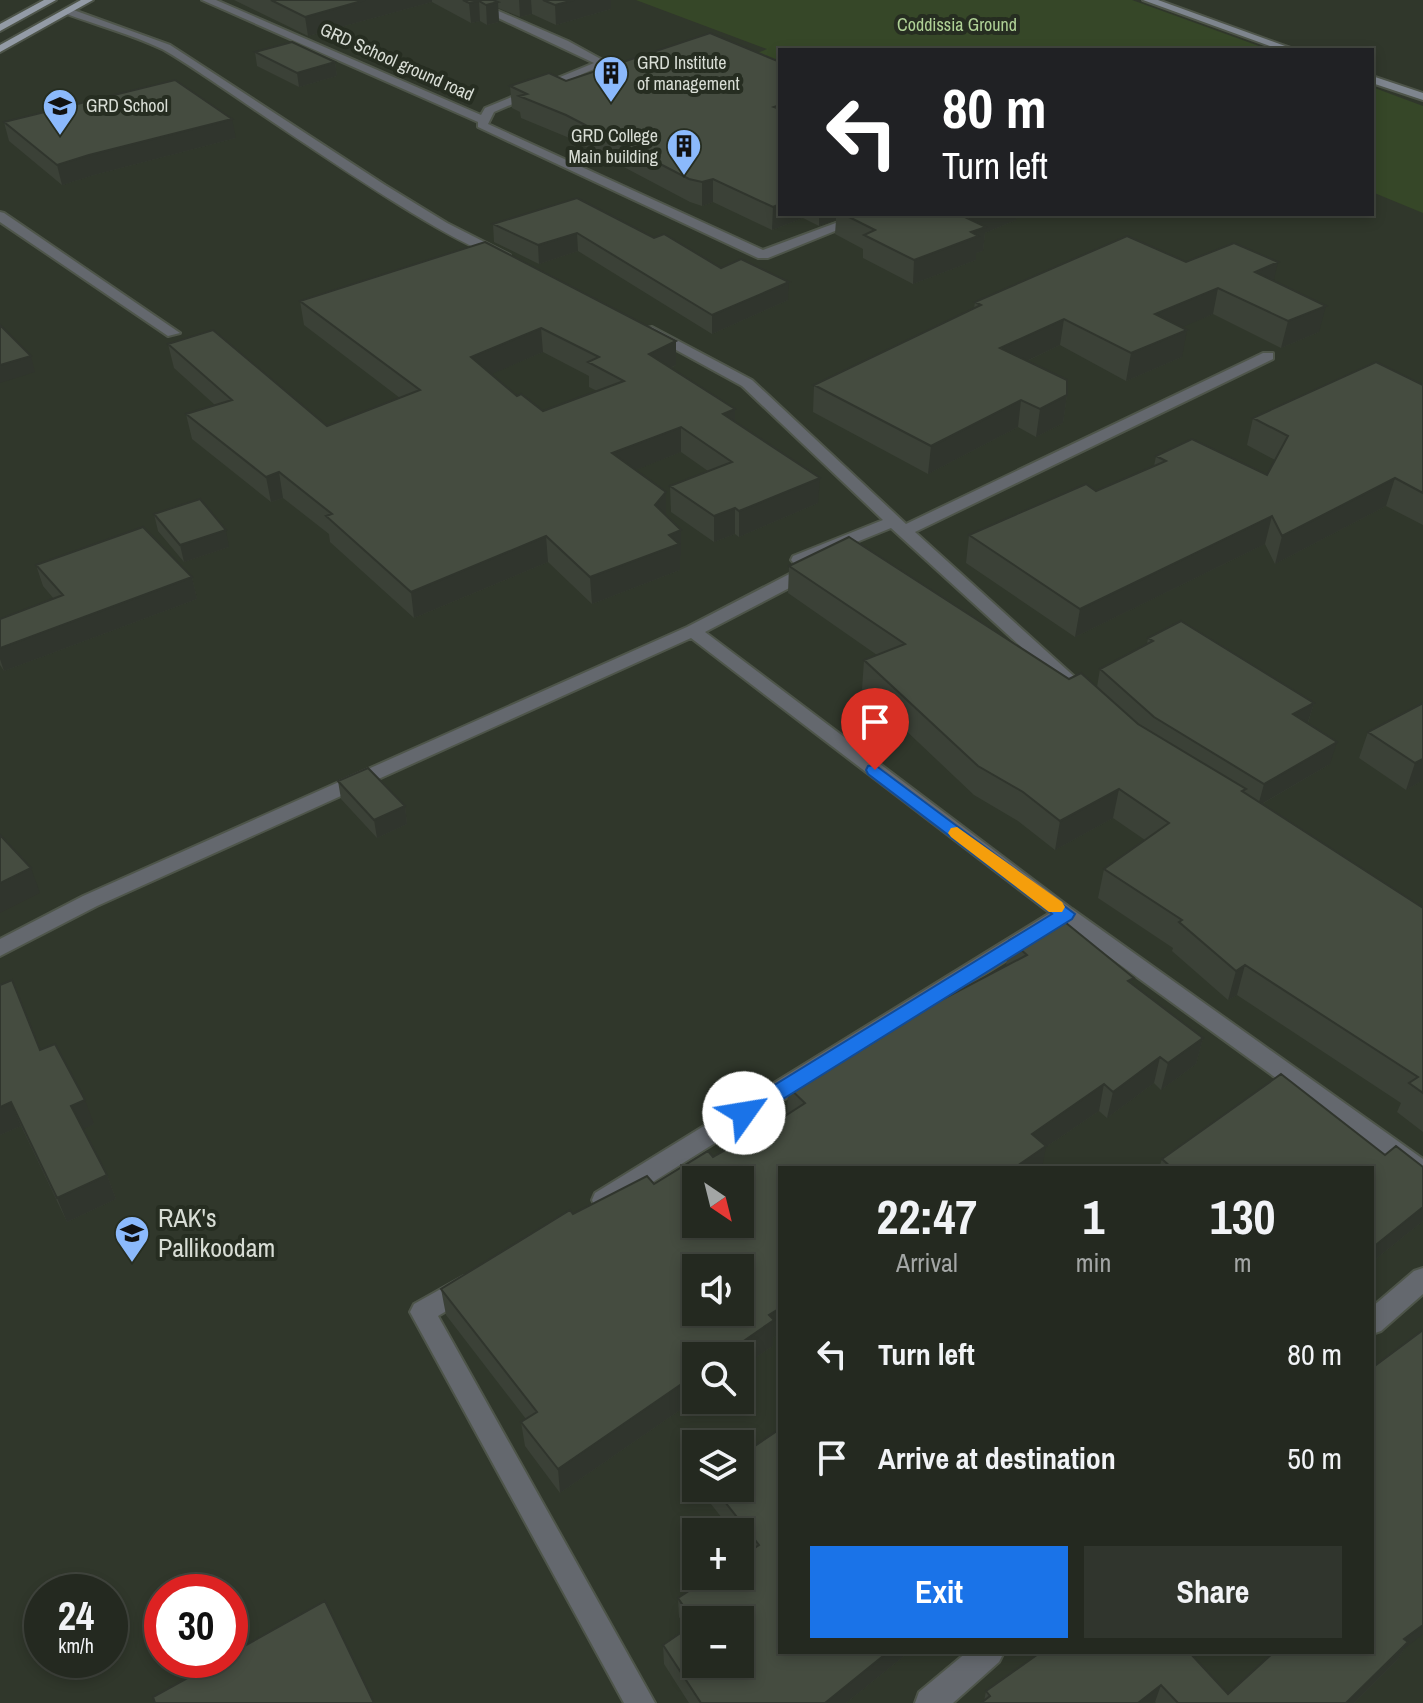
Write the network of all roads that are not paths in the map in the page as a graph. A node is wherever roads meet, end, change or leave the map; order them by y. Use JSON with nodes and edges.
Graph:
{"nodes":[{"id":1,"x":51,"y":0,"type":"edge"},
{"id":2,"x":88,"y":0,"type":"edge"},
{"id":3,"x":207,"y":0,"type":"edge"},
{"id":4,"x":465,"y":0,"type":"edge"},
{"id":5,"x":1148,"y":0,"type":"edge"},
{"id":6,"x":68,"y":11,"type":"junction"},
{"id":7,"x":0,"y":28,"type":"edge"},
{"id":8,"x":1285,"y":48,"type":"edge"},
{"id":9,"x":0,"y":49,"type":"edge"},
{"id":10,"x":1374,"y":80,"type":"edge"},
{"id":11,"x":1423,"y":97,"type":"edge"},
{"id":12,"x":484,"y":120,"type":"junction"},
{"id":13,"x":0,"y":216,"type":"edge"},
{"id":14,"x":866,"y":216,"type":"edge"},
{"id":15,"x":522,"y":264,"type":"edge"},
{"id":16,"x":645,"y":327,"type":"edge"},
{"id":17,"x":173,"y":333,"type":"dead end"},
{"id":18,"x":1268,"y":356,"type":"dead end"},
{"id":19,"x":898,"y":526,"type":"junction"},
{"id":20,"x":693,"y":631,"type":"junction"},
{"id":21,"x":1096,"y":705,"type":"edge"},
{"id":22,"x":1065,"y":914,"type":"junction"},
{"id":23,"x":0,"y":948,"type":"edge"},
{"id":24,"x":1423,"y":1172,"type":"edge"},
{"id":25,"x":583,"y":1213,"type":"edge"},
{"id":26,"x":490,"y":1271,"type":"edge"},
{"id":27,"x":1423,"y":1279,"type":"edge"},
{"id":28,"x":1374,"y":1321,"type":"edge"},
{"id":29,"x":987,"y":1654,"type":"edge"},
{"id":30,"x":640,"y":1703,"type":"edge"},
{"id":31,"x":930,"y":1703,"type":"edge"}],
"edges":[{"from":1,"to":7,"type":"main road"},
{"from":2,"to":6,"type":"main road"},
{"from":3,"to":12,"type":"street","name":"GRD School ground road"},
{"from":4,"to":12,"type":"street"},
{"from":5,"to":8,"type":"street"},
{"from":6,"to":9,"type":"main road"},
{"from":6,"to":15,"type":"street"},
{"from":10,"to":11,"type":"street"},
{"from":12,"to":14,"type":"street","name":"GRD School ground road"},
{"from":13,"to":17,"type":"street"},
{"from":16,"to":19,"type":"street"},
{"from":18,"to":19,"type":"street"},
{"from":19,"to":20,"type":"street"},
{"from":19,"to":21,"type":"street"},
{"from":20,"to":22,"type":"street"},
{"from":20,"to":23,"type":"street"},
{"from":22,"to":24,"type":"street"},
{"from":22,"to":25,"type":"street"},
{"from":26,"to":30,"type":"street"},
{"from":27,"to":28,"type":"street"},
{"from":29,"to":31,"type":"street"}]}
